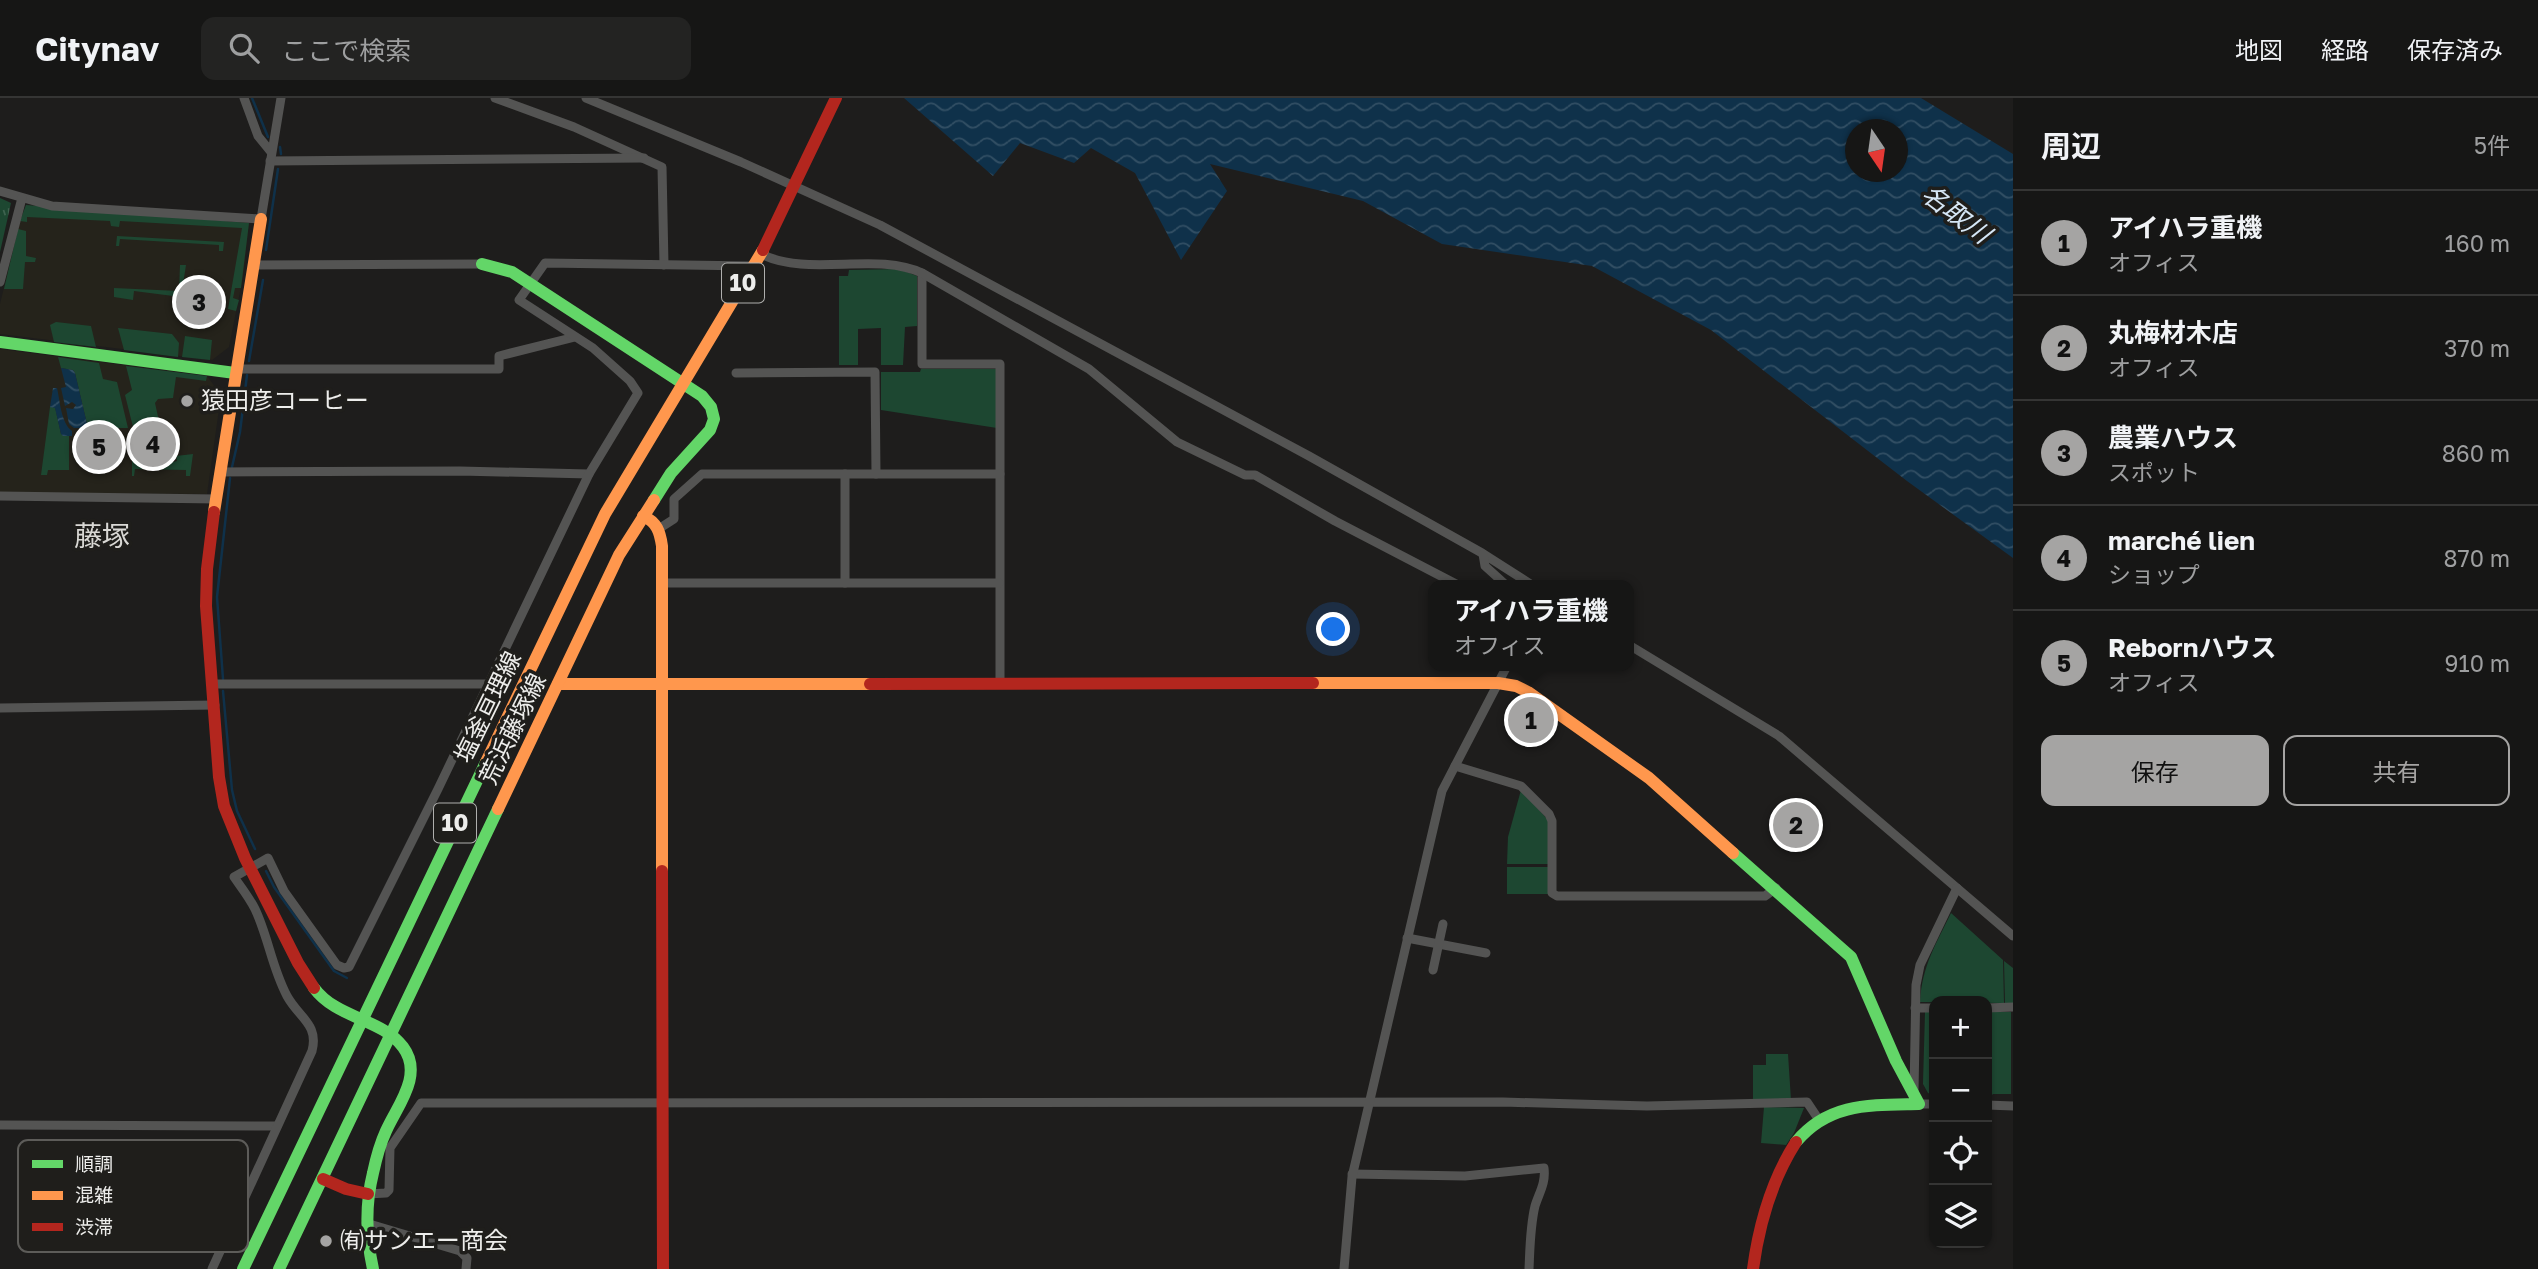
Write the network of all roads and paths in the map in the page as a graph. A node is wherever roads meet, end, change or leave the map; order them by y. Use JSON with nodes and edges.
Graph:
{"nodes":[{"id":1,"x":244,"y":98,"type":"edge"},
{"id":2,"x":281,"y":98,"type":"edge"},
{"id":3,"x":495,"y":98,"type":"edge"},
{"id":4,"x":586,"y":98,"type":"edge"},
{"id":5,"x":836,"y":98,"type":"edge"},
{"id":6,"x":270,"y":157,"type":"junction"},
{"id":7,"x":644,"y":158,"type":"junction"},
{"id":8,"x":797,"y":182,"type":"junction"},
{"id":9,"x":0,"y":191,"type":"edge"},
{"id":10,"x":22,"y":198,"type":"junction"},
{"id":11,"x":261,"y":219,"type":"junction"},
{"id":12,"x":761,"y":254,"type":"junction"},
{"id":13,"x":482,"y":264,"type":"joint"},
{"id":14,"x":255,"y":265,"type":"junction"},
{"id":15,"x":664,"y":265,"type":"junction"},
{"id":16,"x":754,"y":266,"type":"junction"},
{"id":17,"x":922,"y":272,"type":"junction"},
{"id":18,"x":0,"y":282,"type":"edge"},
{"id":19,"x":529,"y":283,"type":"junction"},
{"id":20,"x":575,"y":337,"type":"junction"},
{"id":21,"x":0,"y":342,"type":"edge"},
{"id":22,"x":235,"y":371,"type":"junction"},
{"id":23,"x":736,"y":373,"type":"dead end"},
{"id":24,"x":682,"y":384,"type":"junction"},
{"id":25,"x":220,"y":472,"type":"junction"},
{"id":26,"x":589,"y":474,"type":"junction"},
{"id":27,"x":845,"y":474,"type":"junction"},
{"id":28,"x":876,"y":474,"type":"junction"},
{"id":29,"x":1000,"y":474,"type":"junction"},
{"id":30,"x":0,"y":496,"type":"edge"},
{"id":31,"x":216,"y":499,"type":"junction"},
{"id":32,"x":643,"y":516,"type":"junction"},
{"id":33,"x":660,"y":528,"type":"junction"},
{"id":34,"x":1483,"y":554,"type":"junction"},
{"id":35,"x":1448,"y":580,"type":"edge"},
{"id":36,"x":1500,"y":580,"type":"edge"},
{"id":37,"x":1524,"y":580,"type":"edge"},
{"id":38,"x":663,"y":583,"type":"junction"},
{"id":39,"x":845,"y":583,"type":"junction"},
{"id":40,"x":999,"y":583,"type":"junction"},
{"id":41,"x":1634,"y":648,"type":"edge"},
{"id":42,"x":1504,"y":671,"type":"edge"},
{"id":43,"x":1498,"y":683,"type":"junction"},
{"id":44,"x":213,"y":684,"type":"junction"},
{"id":45,"x":489,"y":684,"type":"junction"},
{"id":46,"x":558,"y":684,"type":"junction"},
{"id":47,"x":663,"y":684,"type":"junction"},
{"id":48,"x":1000,"y":684,"type":"junction"},
{"id":49,"x":215,"y":705,"type":"junction"},
{"id":50,"x":0,"y":708,"type":"edge"},
{"id":51,"x":1455,"y":766,"type":"junction"},
{"id":52,"x":251,"y":866,"type":"junction"},
{"id":53,"x":1776,"y":888,"type":"junction"},
{"id":54,"x":1957,"y":888,"type":"junction"},
{"id":55,"x":1443,"y":923,"type":"dead end"},
{"id":56,"x":2013,"y":936,"type":"edge"},
{"id":57,"x":1407,"y":939,"type":"junction"},
{"id":58,"x":1438,"y":944,"type":"junction"},
{"id":59,"x":1486,"y":953,"type":"dead end"},
{"id":60,"x":1433,"y":970,"type":"dead end"},
{"id":61,"x":2013,"y":1007,"type":"edge"},
{"id":62,"x":1915,"y":1008,"type":"junction"},
{"id":63,"x":1929,"y":1008,"type":"edge"},
{"id":64,"x":1992,"y":1008,"type":"edge"},
{"id":65,"x":362,"y":1022,"type":"junction"},
{"id":66,"x":1916,"y":1099,"type":"junction"},
{"id":67,"x":1929,"y":1103,"type":"edge"},
{"id":68,"x":663,"y":1104,"type":"junction"},
{"id":69,"x":1369,"y":1104,"type":"junction"},
{"id":70,"x":1992,"y":1105,"type":"edge"},
{"id":71,"x":2013,"y":1105,"type":"edge"},
{"id":72,"x":1819,"y":1120,"type":"junction"},
{"id":73,"x":0,"y":1125,"type":"edge"},
{"id":74,"x":277,"y":1126,"type":"junction"},
{"id":75,"x":1352,"y":1174,"type":"junction"},
{"id":76,"x":323,"y":1179,"type":"junction"},
{"id":77,"x":248,"y":1190,"type":"edge"},
{"id":78,"x":368,"y":1194,"type":"junction"},
{"id":79,"x":366,"y":1223,"type":"junction"},
{"id":80,"x":220,"y":1252,"type":"edge"},
{"id":81,"x":212,"y":1269,"type":"edge"},
{"id":82,"x":243,"y":1269,"type":"edge"},
{"id":83,"x":279,"y":1269,"type":"edge"},
{"id":84,"x":373,"y":1269,"type":"edge"},
{"id":85,"x":466,"y":1269,"type":"edge"},
{"id":86,"x":663,"y":1269,"type":"edge"},
{"id":87,"x":1343,"y":1269,"type":"edge"},
{"id":88,"x":1529,"y":1269,"type":"edge"},
{"id":89,"x":1753,"y":1269,"type":"edge"}],
"edges":[{"from":1,"to":6,"type":"street"},
{"from":2,"to":6,"type":"street"},
{"from":3,"to":7,"type":"street"},
{"from":4,"to":8,"type":"street"},
{"from":5,"to":8,"type":"street","number":"10"},
{"from":6,"to":7,"type":"street"},
{"from":6,"to":11,"type":"street"},
{"from":7,"to":15,"type":"street"},
{"from":8,"to":12,"type":"street","name":"塩釜亘理線","number":"10"},
{"from":8,"to":34,"type":"street"},
{"from":9,"to":10,"type":"street"},
{"from":10,"to":11,"type":"street"},
{"from":10,"to":18,"type":"street"},
{"from":11,"to":14,"type":"street"},
{"from":12,"to":16,"type":"street","name":"塩釜亘理線","number":"10"},
{"from":12,"to":17,"type":"street"},
{"from":13,"to":14,"type":"street"},
{"from":13,"to":19,"type":"street"},
{"from":14,"to":22,"type":"street"},
{"from":15,"to":16,"type":"street"},
{"from":15,"to":19,"type":"street"},
{"from":16,"to":24,"type":"street","name":"塩釜亘理線","number":"10"},
{"from":17,"to":29,"type":"street"},
{"from":17,"to":35,"type":"street"},
{"from":19,"to":20,"type":"street"},
{"from":19,"to":24,"type":"street"},
{"from":20,"to":22,"type":"street"},
{"from":20,"to":26,"type":"street"},
{"from":21,"to":22,"type":"street"},
{"from":22,"to":25,"type":"street"},
{"from":23,"to":28,"type":"street"},
{"from":24,"to":32,"type":"street","name":"荒浜藤塚線"},
{"from":24,"to":65,"type":"street","name":"塩釜亘理線","number":"10"},
{"from":25,"to":26,"type":"street"},
{"from":25,"to":31,"type":"street"},
{"from":26,"to":45,"type":"street"},
{"from":27,"to":28,"type":"street"},
{"from":27,"to":33,"type":"street"},
{"from":27,"to":39,"type":"street"},
{"from":28,"to":29,"type":"street"},
{"from":29,"to":40,"type":"street"},
{"from":30,"to":31,"type":"street"},
{"from":31,"to":44,"type":"street"},
{"from":32,"to":33,"type":"street"},
{"from":32,"to":46,"type":"street","name":"荒浜藤塚線"},
{"from":33,"to":38,"type":"street"},
{"from":34,"to":36,"type":"street"},
{"from":34,"to":37,"type":"street"},
{"from":38,"to":39,"type":"street"},
{"from":38,"to":47,"type":"street"},
{"from":39,"to":40,"type":"street"},
{"from":40,"to":48,"type":"street"},
{"from":41,"to":54,"type":"street"},
{"from":42,"to":43,"type":"street"},
{"from":43,"to":48,"type":"street"},
{"from":43,"to":51,"type":"street"},
{"from":43,"to":53,"type":"street"},
{"from":44,"to":45,"type":"street"},
{"from":44,"to":49,"type":"street"},
{"from":45,"to":52,"type":"street"},
{"from":46,"to":47,"type":"street"},
{"from":46,"to":76,"type":"street","name":"荒浜藤塚線"},
{"from":47,"to":48,"type":"street"},
{"from":47,"to":68,"type":"street"},
{"from":49,"to":50,"type":"street"},
{"from":49,"to":52,"type":"street"},
{"from":51,"to":53,"type":"street"},
{"from":51,"to":57,"type":"street"},
{"from":52,"to":65,"type":"street"},
{"from":52,"to":74,"type":"street"},
{"from":53,"to":66,"type":"street"},
{"from":54,"to":56,"type":"street"},
{"from":54,"to":62,"type":"street"},
{"from":55,"to":58,"type":"street"},
{"from":57,"to":58,"type":"street"},
{"from":57,"to":69,"type":"street"},
{"from":58,"to":59,"type":"street"},
{"from":58,"to":60,"type":"street"},
{"from":61,"to":64,"type":"street"},
{"from":62,"to":63,"type":"street"},
{"from":62,"to":66,"type":"street"},
{"from":65,"to":78,"type":"street"},
{"from":65,"to":82,"type":"street","name":"塩釜亘理線","number":"10"},
{"from":66,"to":67,"type":"street"},
{"from":66,"to":72,"type":"street"},
{"from":68,"to":69,"type":"street"},
{"from":68,"to":78,"type":"street"},
{"from":68,"to":86,"type":"street"},
{"from":69,"to":72,"type":"street"},
{"from":69,"to":75,"type":"street"},
{"from":70,"to":71,"type":"street"},
{"from":72,"to":89,"type":"street"},
{"from":73,"to":74,"type":"street"},
{"from":74,"to":77,"type":"street"},
{"from":75,"to":87,"type":"street"},
{"from":75,"to":88,"type":"street"},
{"from":76,"to":78,"type":"street"},
{"from":76,"to":83,"type":"street","name":"荒浜藤塚線"},
{"from":78,"to":79,"type":"street"},
{"from":79,"to":84,"type":"street"},
{"from":79,"to":85,"type":"street"},
{"from":80,"to":81,"type":"street"}]}
